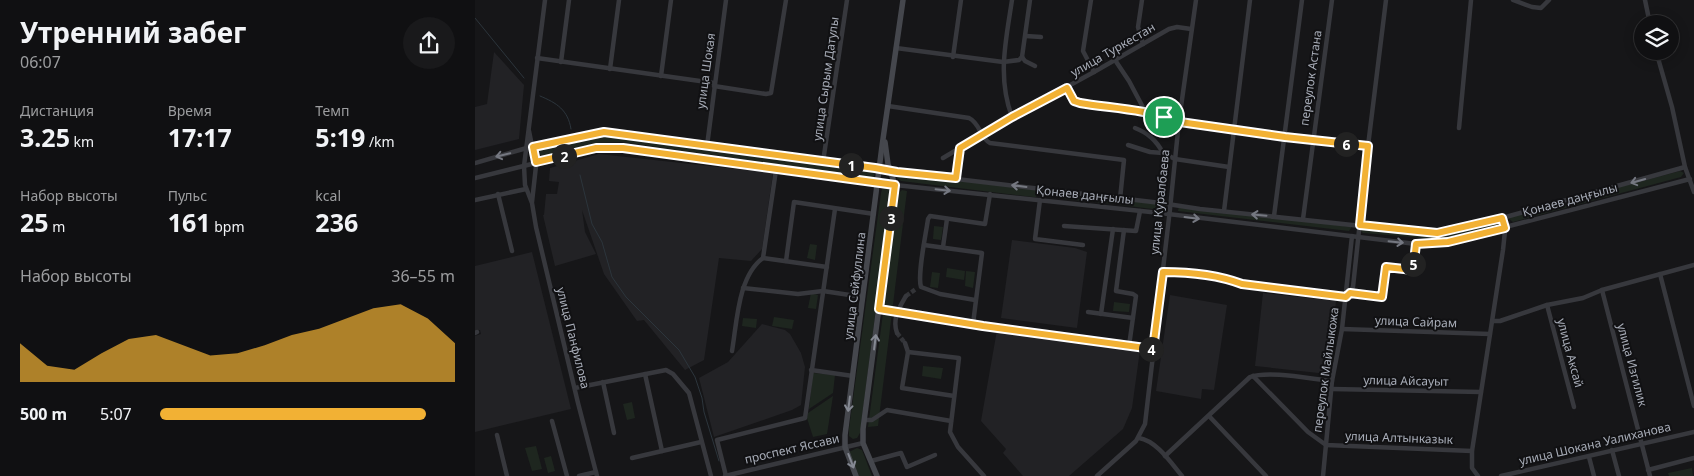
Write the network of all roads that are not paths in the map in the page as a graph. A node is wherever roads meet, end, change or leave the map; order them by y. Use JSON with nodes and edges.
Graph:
{"nodes":[{"id":1,"x":545,"y":0,"type":"edge"},
{"id":2,"x":569,"y":0,"type":"edge"},
{"id":3,"x":619,"y":0,"type":"edge"},
{"id":4,"x":671,"y":0,"type":"edge"},
{"id":5,"x":726,"y":0,"type":"edge"},
{"id":6,"x":786,"y":0,"type":"edge"},
{"id":7,"x":847,"y":0,"type":"edge"},
{"id":8,"x":903,"y":0,"type":"edge"},
{"id":9,"x":961,"y":0,"type":"edge"},
{"id":10,"x":1012,"y":0,"type":"edge"},
{"id":11,"x":1031,"y":0,"type":"edge"},
{"id":12,"x":1091,"y":0,"type":"edge"},
{"id":13,"x":1142,"y":0,"type":"edge"},
{"id":14,"x":1196,"y":0,"type":"edge"},
{"id":15,"x":1250,"y":0,"type":"edge"},
{"id":16,"x":1301,"y":0,"type":"edge"},
{"id":17,"x":1332,"y":0,"type":"edge"},
{"id":18,"x":1386,"y":0,"type":"edge"},
{"id":19,"x":1471,"y":0,"type":"edge"},
{"id":20,"x":1513,"y":0,"type":"edge"},
{"id":21,"x":1549,"y":0,"type":"edge"},
{"id":22,"x":1645,"y":0,"type":"edge"},
{"id":23,"x":1649,"y":15,"type":"edge"},
{"id":24,"x":1191,"y":29,"type":"junction"},
{"id":25,"x":1026,"y":36,"type":"junction"},
{"id":26,"x":1041,"y":37,"type":"dead end"},
{"id":27,"x":1143,"y":44,"type":"junction"},
{"id":28,"x":896,"y":48,"type":"junction"},
{"id":29,"x":953,"y":57,"type":"junction"},
{"id":30,"x":1022,"y":57,"type":"junction"},
{"id":31,"x":537,"y":58,"type":"junction"},
{"id":32,"x":1115,"y":60,"type":"junction"},
{"id":33,"x":1659,"y":60,"type":"edge"},
{"id":34,"x":561,"y":62,"type":"junction"},
{"id":35,"x":1003,"y":62,"type":"junction"},
{"id":36,"x":1035,"y":66,"type":"dead end"},
{"id":37,"x":610,"y":69,"type":"junction"},
{"id":38,"x":1094,"y":72,"type":"junction"},
{"id":39,"x":661,"y":76,"type":"junction"},
{"id":40,"x":714,"y":84,"type":"junction"},
{"id":41,"x":1067,"y":88,"type":"junction"},
{"id":42,"x":888,"y":106,"type":"junction"},
{"id":43,"x":1146,"y":113,"type":"junction"},
{"id":44,"x":1012,"y":117,"type":"junction"},
{"id":45,"x":1179,"y":121,"type":"junction"},
{"id":46,"x":528,"y":127,"type":"junction"},
{"id":47,"x":885,"y":128,"type":"junction"},
{"id":48,"x":1135,"y":128,"type":"dead end"},
{"id":49,"x":1459,"y":128,"type":"dead end"},
{"id":50,"x":1233,"y":130,"type":"junction"},
{"id":51,"x":982,"y":134,"type":"junction"},
{"id":52,"x":1285,"y":137,"type":"junction"},
{"id":53,"x":1313,"y":139,"type":"junction"},
{"id":54,"x":1128,"y":145,"type":"dead end"},
{"id":55,"x":707,"y":146,"type":"junction"},
{"id":56,"x":1368,"y":146,"type":"junction"},
{"id":57,"x":533,"y":147,"type":"junction"},
{"id":58,"x":960,"y":148,"type":"junction"},
{"id":59,"x":525,"y":150,"type":"junction"},
{"id":60,"x":1163,"y":152,"type":"junction"},
{"id":61,"x":943,"y":158,"type":"dead end"},
{"id":62,"x":1175,"y":159,"type":"junction"},
{"id":63,"x":475,"y":162,"type":"edge"},
{"id":64,"x":536,"y":162,"type":"junction"},
{"id":65,"x":823,"y":162,"type":"junction"},
{"id":66,"x":524,"y":166,"type":"junction"},
{"id":67,"x":1229,"y":167,"type":"junction"},
{"id":68,"x":1685,"y":167,"type":"junction"},
{"id":69,"x":879,"y":168,"type":"junction"},
{"id":70,"x":776,"y":170,"type":"junction"},
{"id":71,"x":894,"y":172,"type":"junction"},
{"id":72,"x":1694,"y":172,"type":"edge"},
{"id":73,"x":1689,"y":176,"type":"junction"},
{"id":74,"x":475,"y":178,"type":"edge"},
{"id":75,"x":956,"y":178,"type":"junction"},
{"id":76,"x":878,"y":182,"type":"junction"},
{"id":77,"x":895,"y":185,"type":"junction"},
{"id":78,"x":526,"y":189,"type":"junction"},
{"id":79,"x":1694,"y":192,"type":"edge"},
{"id":80,"x":498,"y":194,"type":"junction"},
{"id":81,"x":990,"y":194,"type":"junction"},
{"id":82,"x":1120,"y":198,"type":"junction"},
{"id":83,"x":475,"y":200,"type":"edge"},
{"id":84,"x":1040,"y":200,"type":"junction"},
{"id":85,"x":532,"y":203,"type":"junction"},
{"id":86,"x":1171,"y":204,"type":"junction"},
{"id":87,"x":835,"y":209,"type":"junction"},
{"id":88,"x":1140,"y":211,"type":"junction"},
{"id":89,"x":1224,"y":211,"type":"junction"},
{"id":90,"x":874,"y":214,"type":"junction"},
{"id":91,"x":1170,"y":215,"type":"junction"},
{"id":92,"x":1275,"y":216,"type":"junction"},
{"id":93,"x":1502,"y":218,"type":"junction"},
{"id":94,"x":947,"y":219,"type":"junction"},
{"id":95,"x":1303,"y":219,"type":"junction"},
{"id":96,"x":1360,"y":225,"type":"junction"},
{"id":97,"x":1064,"y":226,"type":"dead end"},
{"id":98,"x":1505,"y":228,"type":"junction"},
{"id":99,"x":1113,"y":229,"type":"junction"},
{"id":100,"x":1124,"y":230,"type":"junction"},
{"id":101,"x":1352,"y":236,"type":"junction"},
{"id":102,"x":1358,"y":238,"type":"junction"},
{"id":103,"x":1416,"y":244,"type":"junction"},
{"id":104,"x":924,"y":245,"type":"junction"},
{"id":105,"x":1083,"y":245,"type":"dead end"},
{"id":106,"x":943,"y":247,"type":"junction"},
{"id":107,"x":512,"y":251,"type":"dead end"},
{"id":108,"x":763,"y":258,"type":"junction"},
{"id":109,"x":786,"y":261,"type":"junction"},
{"id":110,"x":1694,"y":265,"type":"edge"},
{"id":111,"x":827,"y":267,"type":"junction"},
{"id":112,"x":1163,"y":272,"type":"junction"},
{"id":113,"x":1660,"y":274,"type":"junction"},
{"id":114,"x":743,"y":288,"type":"junction"},
{"id":115,"x":1602,"y":290,"type":"junction"},
{"id":116,"x":823,"y":291,"type":"junction"},
{"id":117,"x":1350,"y":293,"type":"junction"},
{"id":118,"x":906,"y":296,"type":"tunnel mouth"},
{"id":119,"x":863,"y":297,"type":"junction"},
{"id":120,"x":1346,"y":297,"type":"junction"},
{"id":121,"x":975,"y":300,"type":"junction"},
{"id":122,"x":1547,"y":305,"type":"junction"},
{"id":123,"x":879,"y":309,"type":"junction"},
{"id":124,"x":897,"y":312,"type":"junction"},
{"id":125,"x":1088,"y":312,"type":"dead end"},
{"id":126,"x":1101,"y":314,"type":"junction"},
{"id":127,"x":1133,"y":318,"type":"junction"},
{"id":128,"x":1493,"y":321,"type":"junction"},
{"id":129,"x":973,"y":324,"type":"junction"},
{"id":130,"x":1341,"y":329,"type":"junction"},
{"id":131,"x":897,"y":334,"type":"tunnel mouth"},
{"id":132,"x":1490,"y":334,"type":"junction"},
{"id":133,"x":905,"y":343,"type":"tunnel mouth"},
{"id":134,"x":1129,"y":346,"type":"junction"},
{"id":135,"x":1153,"y":349,"type":"junction"},
{"id":136,"x":732,"y":351,"type":"dead end"},
{"id":137,"x":908,"y":352,"type":"junction"},
{"id":138,"x":811,"y":370,"type":"junction"},
{"id":139,"x":645,"y":374,"type":"junction"},
{"id":140,"x":853,"y":376,"type":"junction"},
{"id":141,"x":1253,"y":376,"type":"junction"},
{"id":142,"x":1332,"y":381,"type":"junction"},
{"id":143,"x":603,"y":382,"type":"junction"},
{"id":144,"x":575,"y":388,"type":"junction"},
{"id":145,"x":1332,"y":389,"type":"junction"},
{"id":146,"x":1481,"y":392,"type":"junction"},
{"id":147,"x":954,"y":396,"type":"junction"},
{"id":148,"x":1694,"y":406,"type":"edge"},
{"id":149,"x":1574,"y":407,"type":"dead end"},
{"id":150,"x":1209,"y":416,"type":"junction"},
{"id":151,"x":864,"y":420,"type":"junction"},
{"id":152,"x":553,"y":421,"type":"dead end"},
{"id":153,"x":951,"y":421,"type":"junction"},
{"id":154,"x":1694,"y":432,"type":"edge"},
{"id":155,"x":614,"y":433,"type":"dead end"},
{"id":156,"x":497,"y":435,"type":"dead end"},
{"id":157,"x":1139,"y":438,"type":"junction"},
{"id":158,"x":701,"y":442,"type":"junction"},
{"id":159,"x":863,"y":443,"type":"junction"},
{"id":160,"x":1642,"y":444,"type":"junction"},
{"id":161,"x":1326,"y":445,"type":"junction"},
{"id":162,"x":845,"y":447,"type":"junction"},
{"id":163,"x":1612,"y":450,"type":"junction"},
{"id":164,"x":662,"y":451,"type":"junction"},
{"id":165,"x":1471,"y":452,"type":"junction"},
{"id":166,"x":935,"y":456,"type":"dead end"},
{"id":167,"x":1165,"y":456,"type":"junction"},
{"id":168,"x":1589,"y":457,"type":"junction"},
{"id":169,"x":632,"y":458,"type":"dead end"},
{"id":170,"x":1694,"y":458,"type":"edge"},
{"id":171,"x":871,"y":461,"type":"junction"},
{"id":172,"x":1529,"y":469,"type":"junction"},
{"id":173,"x":1648,"y":470,"type":"junction"},
{"id":174,"x":597,"y":474,"type":"edge"},
{"id":175,"x":507,"y":476,"type":"edge"},
{"id":176,"x":567,"y":476,"type":"edge"},
{"id":177,"x":579,"y":476,"type":"edge"},
{"id":178,"x":711,"y":476,"type":"edge"},
{"id":179,"x":725,"y":476,"type":"edge"},
{"id":180,"x":856,"y":476,"type":"edge"},
{"id":181,"x":877,"y":476,"type":"edge"},
{"id":182,"x":984,"y":476,"type":"edge"},
{"id":183,"x":1097,"y":476,"type":"edge"},
{"id":184,"x":1182,"y":476,"type":"edge"},
{"id":185,"x":1266,"y":476,"type":"edge"},
{"id":186,"x":1323,"y":476,"type":"edge"},
{"id":187,"x":1478,"y":476,"type":"edge"},
{"id":188,"x":1501,"y":476,"type":"edge"},
{"id":189,"x":1531,"y":476,"type":"edge"},
{"id":190,"x":1594,"y":476,"type":"edge"},
{"id":191,"x":1619,"y":476,"type":"edge"},
{"id":192,"x":1650,"y":476,"type":"edge"}],
"edges":[{"from":1,"to":31,"type":"street","name":"улица Панфилова"},
{"from":2,"to":34,"type":"street"},
{"from":3,"to":37,"type":"street"},
{"from":4,"to":39,"type":"street"},
{"from":5,"to":40,"type":"street","name":"улица Шокая"},
{"from":6,"to":40,"type":"street"},
{"from":7,"to":65,"type":"street","name":"улица Сырым Датулы"},
{"from":8,"to":28,"type":"main road","name":"улица Сейфуллина"},
{"from":9,"to":29,"type":"street"},
{"from":10,"to":35,"type":"street"},
{"from":11,"to":25,"type":"street"},
{"from":12,"to":38,"type":"street"},
{"from":13,"to":27,"type":"street"},
{"from":14,"to":24,"type":"street","name":"улица Куралбаева"},
{"from":15,"to":50,"type":"street"},
{"from":16,"to":52,"type":"street"},
{"from":17,"to":53,"type":"street","name":"переулок Астана"},
{"from":18,"to":56,"type":"street","name":"переулок Майлыкожа"},
{"from":19,"to":49,"type":"street"},
{"from":20,"to":21,"type":"street"},
{"from":22,"to":23,"type":"street"},
{"from":24,"to":27,"type":"street","name":"улица Туркестан"},
{"from":24,"to":45,"type":"street","name":"улица Куралбаева"},
{"from":25,"to":26,"type":"street"},
{"from":25,"to":30,"type":"street"},
{"from":27,"to":32,"type":"street","name":"улица Туркестан"},
{"from":28,"to":29,"type":"street"},
{"from":28,"to":42,"type":"main road","name":"улица Сейфуллина"},
{"from":29,"to":35,"type":"street"},
{"from":30,"to":35,"type":"street"},
{"from":30,"to":36,"type":"street"},
{"from":31,"to":34,"type":"street"},
{"from":31,"to":46,"type":"street","name":"улица Панфилова"},
{"from":32,"to":38,"type":"street","name":"улица Туркестан"},
{"from":32,"to":43,"type":"street"},
{"from":33,"to":68,"type":"street"},
{"from":34,"to":37,"type":"street"},
{"from":35,"to":44,"type":"street"},
{"from":37,"to":39,"type":"street"},
{"from":38,"to":41,"type":"street","name":"улица Туркестан"},
{"from":39,"to":40,"type":"street"},
{"from":40,"to":55,"type":"street","name":"улица Шокая"},
{"from":41,"to":43,"type":"street"},
{"from":41,"to":44,"type":"street","name":"улица Туркестан"},
{"from":42,"to":47,"type":"main road","name":"улица Сейфуллина"},
{"from":42,"to":51,"type":"street"},
{"from":43,"to":45,"type":"street"},
{"from":44,"to":51,"type":"street","name":"улица Туркестан"},
{"from":45,"to":50,"type":"street"},
{"from":45,"to":62,"type":"street","name":"улица Куралбаева"},
{"from":46,"to":57,"type":"street","name":"улица Панфилова"},
{"from":46,"to":59,"type":"street","name":"улица Панфилова"},
{"from":47,"to":69,"type":"main road","name":"улица Сейфуллина"},
{"from":47,"to":71,"type":"main road","name":"улица Сейфуллина"},
{"from":48,"to":60,"type":"street"},
{"from":50,"to":52,"type":"street"},
{"from":50,"to":67,"type":"street"},
{"from":51,"to":58,"type":"street","name":"улица Туркестан"},
{"from":51,"to":82,"type":"street"},
{"from":52,"to":53,"type":"street"},
{"from":52,"to":92,"type":"street"},
{"from":53,"to":56,"type":"street"},
{"from":53,"to":95,"type":"street","name":"переулок Астана"},
{"from":54,"to":60,"type":"street"},
{"from":55,"to":57,"type":"street","name":"Қонаев даңғылы"},
{"from":55,"to":65,"type":"street","name":"Қонаев даңғылы"},
{"from":56,"to":96,"type":"street","name":"переулок Майлыкожа"},
{"from":57,"to":59,"type":"street","name":"Қонаев даңғылы"},
{"from":57,"to":64,"type":"street","name":"улица Панфилова"},
{"from":58,"to":61,"type":"street","name":"улица Туркестан"},
{"from":58,"to":75,"type":"street"},
{"from":59,"to":63,"type":"street","name":"Қонаев даңғылы","one_way":true},
{"from":59,"to":66,"type":"street","name":"улица Панфилова"},
{"from":60,"to":62,"type":"street"},
{"from":62,"to":67,"type":"street"},
{"from":62,"to":86,"type":"street","name":"улица Куралбаева"},
{"from":64,"to":66,"type":"street","name":"Қонаев даңғылы"},
{"from":64,"to":70,"type":"street","name":"Қонаев даңғылы"},
{"from":64,"to":85,"type":"street","name":"улица Панфилова"},
{"from":65,"to":69,"type":"street","name":"Қонаев даңғылы"},
{"from":66,"to":74,"type":"street","name":"Қонаев даңғылы"},
{"from":66,"to":78,"type":"street","name":"улица Панфилова"},
{"from":67,"to":89,"type":"street"},
{"from":68,"to":73,"type":"street"},
{"from":68,"to":93,"type":"street","name":"Қонаев даңғылы","one_way":true},
{"from":69,"to":71,"type":"main road","name":"Қонаев даңғылы"},
{"from":69,"to":76,"type":"main road","name":"улица Сейфуллина"},
{"from":70,"to":76,"type":"street","name":"Қонаев даңғылы"},
{"from":70,"to":108,"type":"street"},
{"from":71,"to":75,"type":"street","name":"Қонаев даңғылы"},
{"from":71,"to":77,"type":"main road","name":"улица Сейфуллина"},
{"from":72,"to":73,"type":"street","name":"Қонаев даңғылы"},
{"from":73,"to":79,"type":"street"},
{"from":73,"to":98,"type":"street","name":"Қонаев даңғылы"},
{"from":82,"to":75,"type":"street","name":"Қонаев даңғылы","one_way":true},
{"from":76,"to":77,"type":"street","name":"Қонаев даңғылы"},
{"from":76,"to":90,"type":"main road","name":"улица Сейфуллина"},
{"from":77,"to":81,"type":"street","name":"Қонаев даңғылы","one_way":true},
{"from":77,"to":123,"type":"main road","name":"улица Сейфуллина"},
{"from":78,"to":80,"type":"street"},
{"from":78,"to":85,"type":"street","name":"улица Панфилова"},
{"from":80,"to":83,"type":"street"},
{"from":80,"to":107,"type":"street"},
{"from":81,"to":84,"type":"street","name":"Қонаев даңғылы"},
{"from":81,"to":94,"type":"street"},
{"from":82,"to":86,"type":"street","name":"Қонаев даңғылы"},
{"from":84,"to":88,"type":"street","name":"Қонаев даңғылы"},
{"from":84,"to":105,"type":"street"},
{"from":85,"to":144,"type":"street","name":"улица Панфилова"},
{"from":86,"to":89,"type":"street","name":"Қонаев даңғылы"},
{"from":86,"to":91,"type":"street","name":"улица Куралбаева"},
{"from":87,"to":90,"type":"street"},
{"from":87,"to":109,"type":"street"},
{"from":87,"to":111,"type":"street"},
{"from":88,"to":91,"type":"street","name":"Қонаев даңғылы"},
{"from":88,"to":100,"type":"street"},
{"from":92,"to":89,"type":"street","name":"Қонаев даңғылы","one_way":true},
{"from":90,"to":119,"type":"main road","name":"улица Сейфуллина"},
{"from":91,"to":101,"type":"street","name":"Қонаев даңғылы","one_way":true},
{"from":91,"to":112,"type":"street","name":"улица Куралбаева"},
{"from":92,"to":95,"type":"street","name":"Қонаев даңғылы"},
{"from":93,"to":96,"type":"street","name":"Қонаев даңғылы"},
{"from":93,"to":98,"type":"street"},
{"from":94,"to":104,"type":"street"},
{"from":94,"to":106,"type":"street"},
{"from":95,"to":96,"type":"street","name":"Қонаев даңғылы"},
{"from":96,"to":102,"type":"street","name":"переулок Майлыкожа"},
{"from":97,"to":99,"type":"street"},
{"from":98,"to":103,"type":"street","name":"Қонаев даңғылы"},
{"from":98,"to":128,"type":"street"},
{"from":99,"to":100,"type":"street"},
{"from":99,"to":126,"type":"street"},
{"from":100,"to":127,"type":"street"},
{"from":101,"to":102,"type":"street","name":"Қонаев даңғылы"},
{"from":101,"to":120,"type":"street"},
{"from":102,"to":103,"type":"street","name":"Қонаев даңғылы","one_way":true},
{"from":102,"to":117,"type":"street","name":"переулок Майлыкожа"},
{"from":103,"to":117,"type":"street"},
{"from":104,"to":106,"type":"street"},
{"from":104,"to":121,"type":"street"},
{"from":106,"to":121,"type":"street"},
{"from":108,"to":109,"type":"street"},
{"from":108,"to":114,"type":"street"},
{"from":109,"to":111,"type":"street"},
{"from":110,"to":113,"type":"street"},
{"from":111,"to":116,"type":"street"},
{"from":112,"to":120,"type":"street"},
{"from":112,"to":135,"type":"street","name":"улица Куралбаева"},
{"from":113,"to":115,"type":"street"},
{"from":113,"to":148,"type":"street"},
{"from":114,"to":116,"type":"street"},
{"from":114,"to":136,"type":"street"},
{"from":115,"to":122,"type":"street"},
{"from":115,"to":160,"type":"street","name":"улица Изгилик"},
{"from":116,"to":119,"type":"street"},
{"from":116,"to":138,"type":"street"},
{"from":117,"to":120,"type":"street","name":"переулок Майлыкожа"},
{"from":118,"to":124,"type":"street"},
{"from":119,"to":140,"type":"main road","name":"улица Сейфуллина"},
{"from":120,"to":130,"type":"street","name":"переулок Майлыкожа"},
{"from":121,"to":129,"type":"street"},
{"from":122,"to":128,"type":"street"},
{"from":122,"to":149,"type":"street","name":"улица Аксай"},
{"from":123,"to":124,"type":"street"},
{"from":151,"to":123,"type":"main road","name":"улица Сейфуллина","one_way":true},
{"from":124,"to":129,"type":"street"},
{"from":124,"to":131,"type":"street"},
{"from":125,"to":126,"type":"street"},
{"from":126,"to":127,"type":"street"},
{"from":127,"to":134,"type":"street"},
{"from":128,"to":132,"type":"street"},
{"from":129,"to":134,"type":"street"},
{"from":130,"to":132,"type":"street","name":"улица Сайрам"},
{"from":130,"to":142,"type":"street","name":"переулок Майлыкожа"},
{"from":132,"to":146,"type":"street"},
{"from":133,"to":137,"type":"street"},
{"from":134,"to":135,"type":"street"},
{"from":135,"to":157,"type":"street","name":"улица Куралбаева"},
{"from":137,"to":147,"type":"street"},
{"from":137,"to":147,"type":"street"},
{"from":138,"to":140,"type":"street"},
{"from":138,"to":179,"type":"street"},
{"from":139,"to":143,"type":"street"},
{"from":139,"to":158,"type":"street"},
{"from":139,"to":164,"type":"street"},
{"from":140,"to":162,"type":"main road","name":"улица Сейфуллина","one_way":true},
{"from":141,"to":142,"type":"street"},
{"from":141,"to":150,"type":"street"},
{"from":141,"to":161,"type":"street"},
{"from":142,"to":145,"type":"street","name":"переулок Майлыкожа"},
{"from":143,"to":144,"type":"street"},
{"from":143,"to":155,"type":"street"},
{"from":144,"to":174,"type":"street","name":"улица Панфилова"},
{"from":145,"to":146,"type":"street","name":"улица Айсауыт"},
{"from":145,"to":161,"type":"street","name":"переулок Майлыкожа"},
{"from":146,"to":165,"type":"street"},
{"from":147,"to":153,"type":"street"},
{"from":150,"to":167,"type":"street"},
{"from":150,"to":185,"type":"street"},
{"from":151,"to":153,"type":"street"},
{"from":151,"to":159,"type":"main road","name":"улица Сейфуллина"},
{"from":152,"to":176,"type":"street"},
{"from":153,"to":182,"type":"street"},
{"from":154,"to":160,"type":"street","name":"улица Шокана Уалиханова"},
{"from":156,"to":175,"type":"street"},
{"from":157,"to":167,"type":"street"},
{"from":157,"to":183,"type":"street"},
{"from":158,"to":164,"type":"street"},
{"from":158,"to":178,"type":"street"},
{"from":159,"to":162,"type":"street","name":"проспект Яссави"},
{"from":159,"to":171,"type":"main road"},
{"from":160,"to":163,"type":"street","name":"улица Шокана Уалиханова"},
{"from":160,"to":173,"type":"street","name":"улица Изгилик"},
{"from":161,"to":165,"type":"street","name":"улица Алтынказык"},
{"from":161,"to":186,"type":"street","name":"переулок Майлыкожа"},
{"from":162,"to":179,"type":"street","name":"проспект Яссави"},
{"from":162,"to":180,"type":"main road","one_way":true},
{"from":163,"to":168,"type":"street","name":"улица Шокана Уалиханова"},
{"from":163,"to":191,"type":"street"},
{"from":164,"to":169,"type":"street"},
{"from":165,"to":187,"type":"street"},
{"from":166,"to":171,"type":"street"},
{"from":167,"to":184,"type":"street"},
{"from":168,"to":172,"type":"street","name":"улица Шокана Уалиханова"},
{"from":168,"to":190,"type":"street"},
{"from":170,"to":173,"type":"street"},
{"from":171,"to":181,"type":"main road"},
{"from":172,"to":188,"type":"street","name":"улица Шокана Уалиханова"},
{"from":172,"to":189,"type":"street"},
{"from":173,"to":192,"type":"street","name":"улица Изгилик"},
{"from":174,"to":177,"type":"street"}]}
